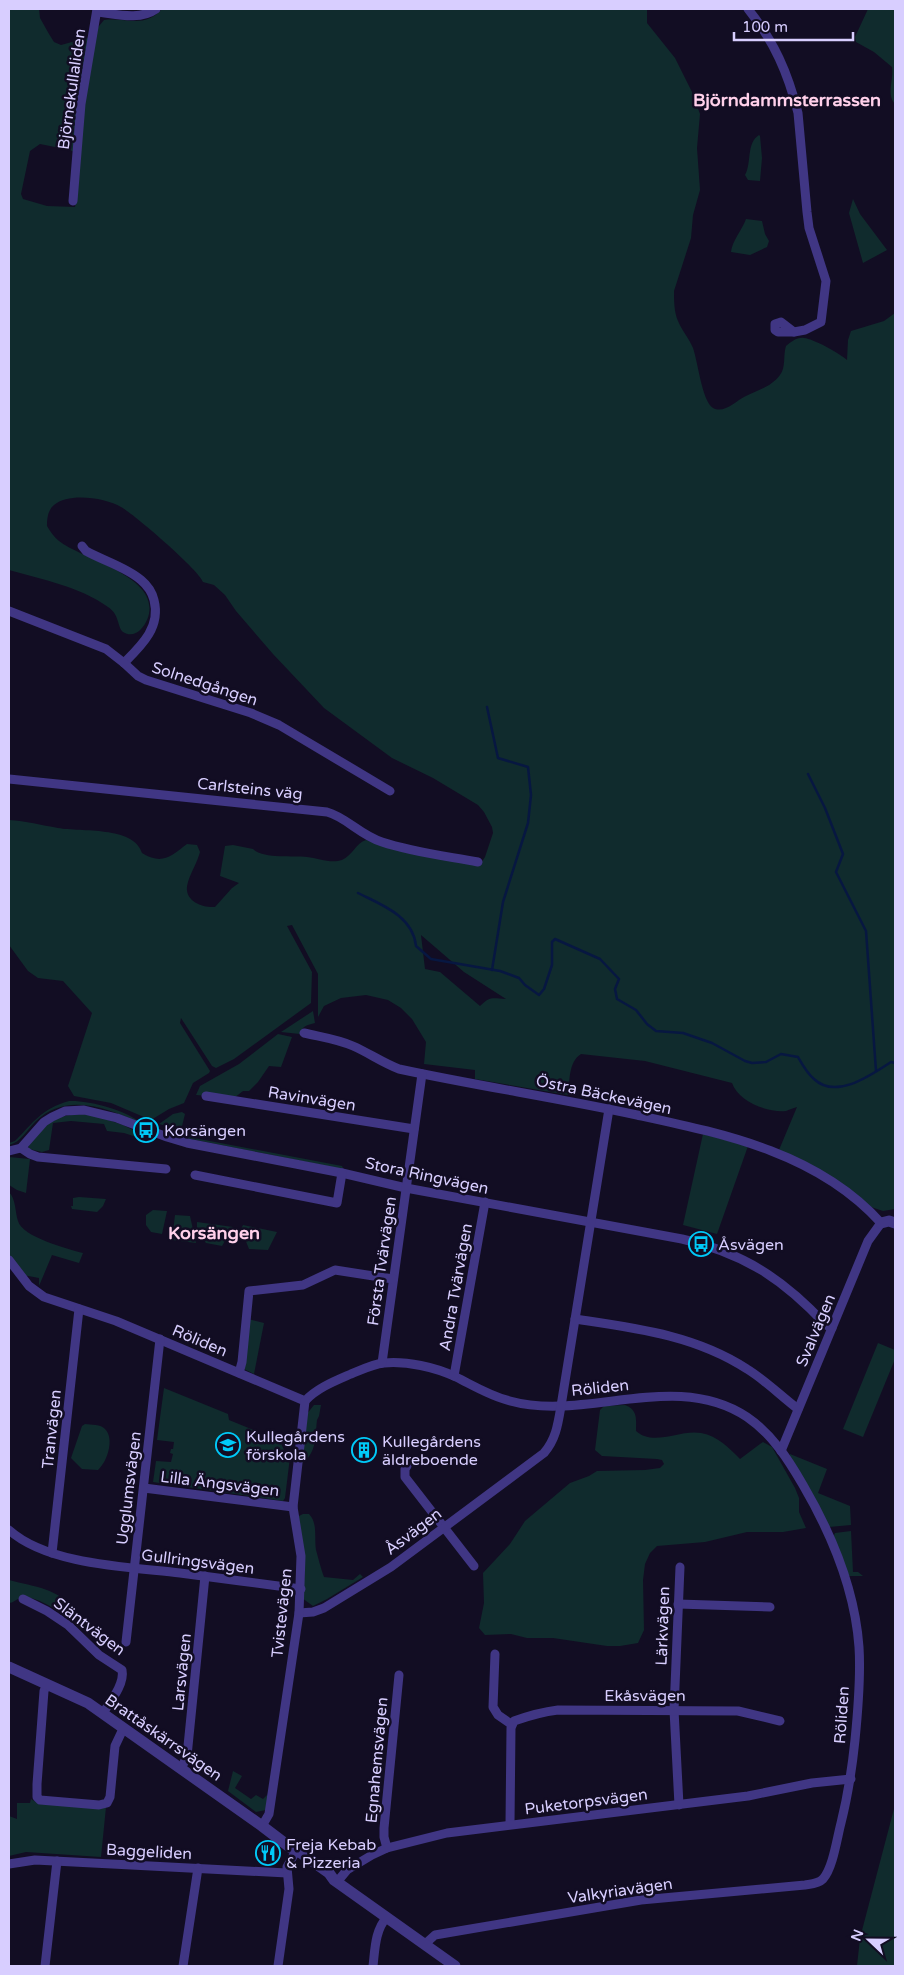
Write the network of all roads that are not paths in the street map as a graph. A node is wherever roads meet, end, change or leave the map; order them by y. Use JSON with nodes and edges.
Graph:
{"nodes":[{"id":1,"x":156,"y":9,"type":"edge"},
{"id":2,"x":748,"y":9,"type":"edge"},
{"id":3,"x":97,"y":10,"type":"edge"},
{"id":4,"x":73,"y":201,"type":"dead end"},
{"id":5,"x":794,"y":332,"type":"dead end"},
{"id":6,"x":82,"y":546,"type":"dead end"},
{"id":7,"x":9,"y":611,"type":"edge"},
{"id":8,"x":124,"y":663,"type":"junction"},
{"id":9,"x":9,"y":779,"type":"edge"},
{"id":10,"x":390,"y":791,"type":"dead end"},
{"id":11,"x":478,"y":862,"type":"dead end"},
{"id":12,"x":304,"y":1033,"type":"dead end"},
{"id":13,"x":422,"y":1074,"type":"junction"},
{"id":14,"x":206,"y":1096,"type":"dead end"},
{"id":15,"x":609,"y":1109,"type":"junction"},
{"id":16,"x":414,"y":1129,"type":"junction"},
{"id":17,"x":21,"y":1148,"type":"junction"},
{"id":18,"x":9,"y":1151,"type":"edge"},
{"id":19,"x":166,"y":1168,"type":"dead end"},
{"id":20,"x":342,"y":1173,"type":"junction"},
{"id":21,"x":194,"y":1175,"type":"dead end"},
{"id":22,"x":406,"y":1188,"type":"junction"},
{"id":23,"x":485,"y":1202,"type":"junction"},
{"id":24,"x":590,"y":1222,"type":"junction"},
{"id":25,"x":881,"y":1223,"type":"junction"},
{"id":26,"x":895,"y":1223,"type":"edge"},
{"id":27,"x":9,"y":1260,"type":"edge"},
{"id":28,"x":393,"y":1278,"type":"junction"},
{"id":29,"x":79,"y":1309,"type":"junction"},
{"id":30,"x":575,"y":1319,"type":"junction"},
{"id":31,"x":832,"y":1328,"type":"junction"},
{"id":32,"x":160,"y":1339,"type":"junction"},
{"id":33,"x":382,"y":1363,"type":"junction"},
{"id":34,"x":239,"y":1372,"type":"junction"},
{"id":35,"x":454,"y":1376,"type":"junction"},
{"id":36,"x":305,"y":1401,"type":"junction"},
{"id":37,"x":561,"y":1406,"type":"junction"},
{"id":38,"x":798,"y":1409,"type":"junction"},
{"id":39,"x":781,"y":1451,"type":"junction"},
{"id":40,"x":407,"y":1466,"type":"dead end"},
{"id":41,"x":144,"y":1488,"type":"junction"},
{"id":42,"x":293,"y":1507,"type":"junction"},
{"id":43,"x":444,"y":1527,"type":"junction"},
{"id":44,"x":9,"y":1530,"type":"edge"},
{"id":45,"x":52,"y":1553,"type":"junction"},
{"id":46,"x":474,"y":1566,"type":"dead end"},
{"id":47,"x":134,"y":1567,"type":"junction"},
{"id":48,"x":680,"y":1567,"type":"dead end"},
{"id":49,"x":205,"y":1576,"type":"junction"},
{"id":50,"x":301,"y":1589,"type":"junction"},
{"id":51,"x":23,"y":1599,"type":"dead end"},
{"id":52,"x":678,"y":1604,"type":"junction"},
{"id":53,"x":770,"y":1607,"type":"dead end"},
{"id":54,"x":299,"y":1613,"type":"junction"},
{"id":55,"x":126,"y":1642,"type":"dead end"},
{"id":56,"x":495,"y":1654,"type":"dead end"},
{"id":57,"x":9,"y":1668,"type":"edge"},
{"id":58,"x":399,"y":1675,"type":"dead end"},
{"id":59,"x":47,"y":1684,"type":"junction"},
{"id":60,"x":674,"y":1710,"type":"junction"},
{"id":61,"x":103,"y":1713,"type":"junction"},
{"id":62,"x":780,"y":1721,"type":"dead end"},
{"id":63,"x":512,"y":1724,"type":"junction"},
{"id":64,"x":124,"y":1729,"type":"junction"},
{"id":65,"x":181,"y":1769,"type":"junction"},
{"id":66,"x":851,"y":1779,"type":"junction"},
{"id":67,"x":679,"y":1805,"type":"junction"},
{"id":68,"x":510,"y":1824,"type":"junction"},
{"id":69,"x":262,"y":1826,"type":"junction"},
{"id":70,"x":387,"y":1848,"type":"junction"},
{"id":71,"x":294,"y":1851,"type":"junction"},
{"id":72,"x":57,"y":1861,"type":"junction"},
{"id":73,"x":9,"y":1864,"type":"edge"},
{"id":74,"x":198,"y":1868,"type":"junction"},
{"id":75,"x":287,"y":1873,"type":"junction"},
{"id":76,"x":823,"y":1879,"type":"joint"},
{"id":77,"x":336,"y":1881,"type":"junction"},
{"id":78,"x":387,"y":1917,"type":"junction"},
{"id":79,"x":425,"y":1944,"type":"junction"},
{"id":80,"x":45,"y":1966,"type":"edge"},
{"id":81,"x":183,"y":1966,"type":"edge"},
{"id":82,"x":278,"y":1966,"type":"edge"},
{"id":83,"x":373,"y":1966,"type":"edge"},
{"id":84,"x":455,"y":1966,"type":"edge"}],
"edges":[{"from":1,"to":3,"type":"street","name":"Björnekullaliden"},
{"from":2,"to":5,"type":"street"},
{"from":3,"to":4,"type":"street","name":"Björnekullaliden"},
{"from":6,"to":8,"type":"street"},
{"from":7,"to":8,"type":"street","name":"Solnedgången"},
{"from":8,"to":10,"type":"street","name":"Solnedgången"},
{"from":9,"to":11,"type":"street","name":"Carlsteins väg"},
{"from":12,"to":13,"type":"street","name":"Östra Bäckevägen"},
{"from":13,"to":15,"type":"street","name":"Östra Bäckevägen"},
{"from":13,"to":16,"type":"street","name":"Första Tvärvägen"},
{"from":14,"to":16,"type":"street","name":"Ravinvägen"},
{"from":15,"to":24,"type":"street","name":"Åsvägen"},
{"from":15,"to":25,"type":"street","name":"Östra Bäckevägen"},
{"from":16,"to":22,"type":"street","name":"Första Tvärvägen"},
{"from":17,"to":18,"type":"street"},
{"from":17,"to":19,"type":"street"},
{"from":17,"to":20,"type":"street","name":"Stora Ringvägen"},
{"from":20,"to":21,"type":"street"},
{"from":20,"to":22,"type":"street","name":"Stora Ringvägen"},
{"from":22,"to":23,"type":"street","name":"Stora Ringvägen"},
{"from":22,"to":28,"type":"street","name":"Första Tvärvägen"},
{"from":23,"to":24,"type":"street","name":"Stora Ringvägen"},
{"from":23,"to":35,"type":"street","name":"Andra Tvärvägen"},
{"from":24,"to":30,"type":"street","name":"Åsvägen"},
{"from":24,"to":31,"type":"street","name":"Stora Ringvägen"},
{"from":25,"to":26,"type":"street"},
{"from":25,"to":31,"type":"street","name":"Svalvägen"},
{"from":27,"to":29,"type":"street","name":"Röliden"},
{"from":28,"to":33,"type":"street","name":"Första Tvärvägen"},
{"from":28,"to":34,"type":"street"},
{"from":29,"to":32,"type":"street","name":"Röliden"},
{"from":29,"to":45,"type":"street","name":"Tranvägen"},
{"from":30,"to":37,"type":"street","name":"Åsvägen"},
{"from":30,"to":38,"type":"street"},
{"from":31,"to":38,"type":"street","name":"Svalvägen"},
{"from":32,"to":34,"type":"street","name":"Röliden"},
{"from":32,"to":41,"type":"street","name":"Ugglumsvägen"},
{"from":33,"to":35,"type":"street","name":"Röliden"},
{"from":33,"to":36,"type":"street","name":"Röliden"},
{"from":34,"to":36,"type":"street","name":"Röliden"},
{"from":35,"to":37,"type":"street","name":"Röliden"},
{"from":36,"to":42,"type":"street","name":"Tvistevägen"},
{"from":37,"to":39,"type":"street","name":"Röliden"},
{"from":37,"to":43,"type":"street","name":"Åsvägen"},
{"from":38,"to":39,"type":"street","name":"Svalvägen"},
{"from":39,"to":66,"type":"street","name":"Röliden"},
{"from":40,"to":43,"type":"street"},
{"from":41,"to":42,"type":"street","name":"Lilla Ängsvägen"},
{"from":41,"to":47,"type":"street","name":"Ugglumsvägen"},
{"from":42,"to":50,"type":"street","name":"Tvistevägen"},
{"from":43,"to":46,"type":"street"},
{"from":43,"to":54,"type":"street","name":"Åsvägen"},
{"from":44,"to":45,"type":"street","name":"Gullringsvägen"},
{"from":45,"to":47,"type":"street","name":"Gullringsvägen"},
{"from":47,"to":49,"type":"street","name":"Gullringsvägen"},
{"from":47,"to":55,"type":"street","name":"Ugglumsvägen"},
{"from":48,"to":52,"type":"street","name":"Lärkvägen"},
{"from":49,"to":50,"type":"street","name":"Gullringsvägen"},
{"from":49,"to":65,"type":"street","name":"Larsvägen"},
{"from":50,"to":54,"type":"street","name":"Tvistevägen"},
{"from":51,"to":61,"type":"street","name":"Släntvägen"},
{"from":52,"to":53,"type":"street"},
{"from":52,"to":60,"type":"street","name":"Lärkvägen"},
{"from":54,"to":69,"type":"street","name":"Tvistevägen"},
{"from":56,"to":63,"type":"street"},
{"from":57,"to":59,"type":"street","name":"Brattåskärrsvägen"},
{"from":58,"to":70,"type":"street","name":"Egnahemsvägen"},
{"from":59,"to":61,"type":"street","name":"Brattåskärrsvägen"},
{"from":59,"to":64,"type":"street"},
{"from":60,"to":62,"type":"street","name":"Ekåsvägen"},
{"from":60,"to":63,"type":"street","name":"Ekåsvägen"},
{"from":60,"to":67,"type":"street","name":"Lärkvägen"},
{"from":61,"to":64,"type":"street","name":"Brattåskärrsvägen"},
{"from":63,"to":68,"type":"street"},
{"from":64,"to":65,"type":"street","name":"Brattåskärrsvägen"},
{"from":65,"to":69,"type":"street","name":"Brattåskärrsvägen"},
{"from":66,"to":67,"type":"street","name":"Puketorpsvägen"},
{"from":66,"to":76,"type":"street","name":"Röliden"},
{"from":67,"to":68,"type":"street","name":"Puketorpsvägen"},
{"from":68,"to":70,"type":"street","name":"Puketorpsvägen"},
{"from":69,"to":71,"type":"street","name":"Brattåskärrsvägen"},
{"from":70,"to":77,"type":"street","name":"Puketorpsvägen"},
{"from":71,"to":75,"type":"street"},
{"from":71,"to":77,"type":"street","name":"Brattåskärrsvägen"},
{"from":72,"to":73,"type":"street","name":"Baggeliden"},
{"from":72,"to":74,"type":"street","name":"Baggeliden"},
{"from":72,"to":80,"type":"street"},
{"from":74,"to":75,"type":"street","name":"Baggeliden"},
{"from":74,"to":81,"type":"street"},
{"from":75,"to":82,"type":"street"},
{"from":76,"to":79,"type":"street","name":"Valkyriavägen"},
{"from":77,"to":78,"type":"street","name":"Brattåskärrsvägen"},
{"from":78,"to":79,"type":"street","name":"Brattåskärrsvägen"},
{"from":78,"to":83,"type":"street"},
{"from":79,"to":84,"type":"street","name":"Brattåskärrsvägen"}]}
